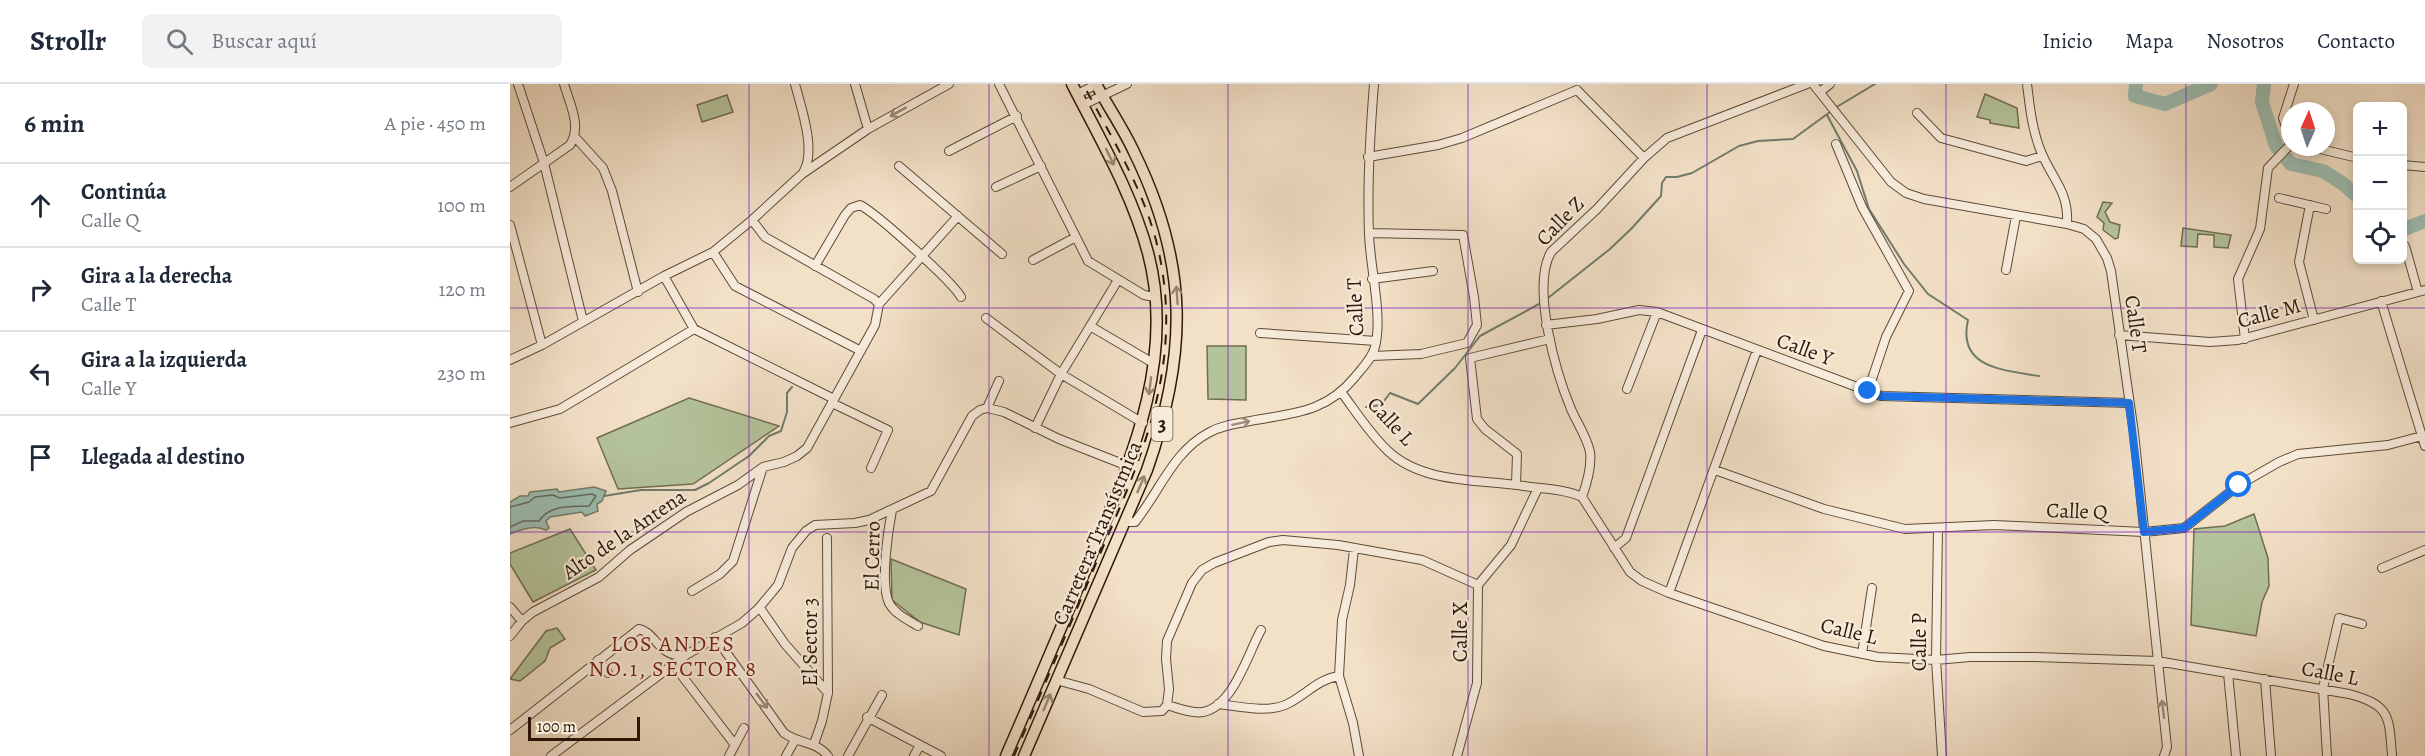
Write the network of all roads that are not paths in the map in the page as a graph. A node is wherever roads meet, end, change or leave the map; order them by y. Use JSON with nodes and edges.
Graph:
{"nodes":[{"id":1,"x":518,"y":84,"type":"edge"},
{"id":2,"x":564,"y":84,"type":"edge"},
{"id":3,"x":795,"y":84,"type":"edge"},
{"id":4,"x":855,"y":84,"type":"edge"},
{"id":5,"x":949,"y":84,"type":"edge"},
{"id":6,"x":999,"y":84,"type":"edge"},
{"id":7,"x":1097,"y":84,"type":"edge"},
{"id":8,"x":1127,"y":84,"type":"edge"},
{"id":9,"x":1374,"y":84,"type":"edge"},
{"id":10,"x":1807,"y":84,"type":"edge"},
{"id":11,"x":1813,"y":84,"type":"edge"},
{"id":12,"x":1830,"y":84,"type":"edge"},
{"id":13,"x":2027,"y":84,"type":"edge"},
{"id":14,"x":2295,"y":84,"type":"edge"},
{"id":15,"x":1577,"y":87,"type":"edge"},
{"id":16,"x":1074,"y":89,"type":"edge"},
{"id":17,"x":1820,"y":92,"type":"junction"},
{"id":18,"x":1102,"y":96,"type":"junction"},
{"id":19,"x":2289,"y":102,"type":"edge"},
{"id":20,"x":1083,"y":105,"type":"junction"},
{"id":21,"x":1917,"y":113,"type":"dead end"},
{"id":22,"x":1017,"y":116,"type":"junction"},
{"id":23,"x":868,"y":129,"type":"junction"},
{"id":24,"x":575,"y":136,"type":"junction"},
{"id":25,"x":1836,"y":144,"type":"dead end"},
{"id":26,"x":949,"y":151,"type":"dead end"},
{"id":27,"x":2335,"y":152,"type":"edge"},
{"id":28,"x":2281,"y":154,"type":"edge"},
{"id":29,"x":2042,"y":156,"type":"junction"},
{"id":30,"x":1368,"y":157,"type":"junction"},
{"id":31,"x":2353,"y":157,"type":"edge"},
{"id":32,"x":1644,"y":158,"type":"junction"},
{"id":33,"x":544,"y":163,"type":"junction"},
{"id":34,"x":2407,"y":165,"type":"edge"},
{"id":35,"x":898,"y":166,"type":"dead end"},
{"id":36,"x":1041,"y":166,"type":"junction"},
{"id":37,"x":2425,"y":167,"type":"edge"},
{"id":38,"x":802,"y":174,"type":"junction"},
{"id":39,"x":510,"y":185,"type":"edge"},
{"id":40,"x":996,"y":187,"type":"dead end"},
{"id":41,"x":2279,"y":198,"type":"dead end"},
{"id":42,"x":2310,"y":205,"type":"junction"},
{"id":43,"x":2326,"y":209,"type":"dead end"},
{"id":44,"x":958,"y":216,"type":"junction"},
{"id":45,"x":2016,"y":216,"type":"junction"},
{"id":46,"x":752,"y":220,"type":"junction"},
{"id":47,"x":2067,"y":224,"type":"junction"},
{"id":48,"x":510,"y":225,"type":"edge"},
{"id":49,"x":1369,"y":233,"type":"junction"},
{"id":50,"x":1076,"y":237,"type":"junction"},
{"id":51,"x":2407,"y":251,"type":"edge"},
{"id":52,"x":713,"y":252,"type":"junction"},
{"id":53,"x":1002,"y":254,"type":"dead end"},
{"id":54,"x":922,"y":257,"type":"junction"},
{"id":55,"x":1033,"y":260,"type":"dead end"},
{"id":56,"x":815,"y":266,"type":"junction"},
{"id":57,"x":2006,"y":270,"type":"dead end"},
{"id":58,"x":1432,"y":271,"type":"dead end"},
{"id":59,"x":664,"y":276,"type":"junction"},
{"id":60,"x":1372,"y":279,"type":"junction"},
{"id":61,"x":1118,"y":280,"type":"junction"},
{"id":62,"x":2422,"y":291,"type":"edge"},
{"id":63,"x":638,"y":292,"type":"junction"},
{"id":64,"x":961,"y":297,"type":"dead end"},
{"id":65,"x":1155,"y":297,"type":"junction"},
{"id":66,"x":2381,"y":301,"type":"junction"},
{"id":67,"x":879,"y":304,"type":"junction"},
{"id":68,"x":1657,"y":312,"type":"junction"},
{"id":69,"x":986,"y":318,"type":"dead end"},
{"id":70,"x":2314,"y":320,"type":"junction"},
{"id":71,"x":583,"y":321,"type":"junction"},
{"id":72,"x":1546,"y":325,"type":"junction"},
{"id":73,"x":1090,"y":326,"type":"junction"},
{"id":74,"x":694,"y":329,"type":"junction"},
{"id":75,"x":1702,"y":330,"type":"junction"},
{"id":76,"x":1260,"y":333,"type":"dead end"},
{"id":77,"x":2119,"y":335,"type":"junction"},
{"id":78,"x":1550,"y":339,"type":"junction"},
{"id":79,"x":2245,"y":339,"type":"junction"},
{"id":80,"x":1376,"y":341,"type":"junction"},
{"id":81,"x":542,"y":345,"type":"junction"},
{"id":82,"x":861,"y":351,"type":"junction"},
{"id":83,"x":1757,"y":351,"type":"junction"},
{"id":84,"x":1372,"y":356,"type":"junction"},
{"id":85,"x":510,"y":360,"type":"edge"},
{"id":86,"x":1153,"y":363,"type":"junction"},
{"id":87,"x":1061,"y":374,"type":"junction"},
{"id":88,"x":999,"y":381,"type":"dead end"},
{"id":89,"x":1627,"y":389,"type":"dead end"},
{"id":90,"x":1868,"y":391,"type":"junction"},
{"id":91,"x":1342,"y":393,"type":"junction"},
{"id":92,"x":833,"y":401,"type":"junction"},
{"id":93,"x":2129,"y":403,"type":"junction"},
{"id":94,"x":987,"y":408,"type":"junction"},
{"id":95,"x":510,"y":423,"type":"edge"},
{"id":96,"x":1143,"y":423,"type":"junction"},
{"id":97,"x":1035,"y":428,"type":"junction"},
{"id":98,"x":2422,"y":436,"type":"junction"},
{"id":99,"x":2425,"y":446,"type":"edge"},
{"id":100,"x":1128,"y":466,"type":"junction"},
{"id":101,"x":763,"y":467,"type":"junction"},
{"id":102,"x":871,"y":468,"type":"dead end"},
{"id":103,"x":1715,"y":470,"type":"junction"},
{"id":104,"x":1516,"y":485,"type":"junction"},
{"id":105,"x":1538,"y":488,"type":"junction"},
{"id":106,"x":1582,"y":497,"type":"junction"},
{"id":107,"x":892,"y":510,"type":"junction"},
{"id":108,"x":1125,"y":522,"type":"junction"},
{"id":109,"x":1938,"y":529,"type":"junction"},
{"id":110,"x":2144,"y":532,"type":"junction"},
{"id":111,"x":827,"y":538,"type":"dead end"},
{"id":112,"x":1614,"y":548,"type":"junction"},
{"id":113,"x":1354,"y":549,"type":"junction"},
{"id":114,"x":2425,"y":550,"type":"edge"},
{"id":115,"x":2382,"y":568,"type":"dead end"},
{"id":116,"x":1478,"y":585,"type":"junction"},
{"id":117,"x":1872,"y":588,"type":"dead end"},
{"id":118,"x":692,"y":591,"type":"dead end"},
{"id":119,"x":1669,"y":593,"type":"junction"},
{"id":120,"x":510,"y":607,"type":"edge"},
{"id":121,"x":760,"y":608,"type":"junction"},
{"id":122,"x":522,"y":621,"type":"junction"},
{"id":123,"x":2362,"y":624,"type":"dead end"},
{"id":124,"x":918,"y":626,"type":"dead end"},
{"id":125,"x":1261,"y":630,"type":"dead end"},
{"id":126,"x":510,"y":636,"type":"edge"},
{"id":127,"x":715,"y":637,"type":"junction"},
{"id":128,"x":1862,"y":654,"type":"junction"},
{"id":129,"x":686,"y":655,"type":"junction"},
{"id":130,"x":598,"y":660,"type":"junction"},
{"id":131,"x":1935,"y":660,"type":"junction"},
{"id":132,"x":2157,"y":661,"type":"junction"},
{"id":133,"x":673,"y":664,"type":"junction"},
{"id":134,"x":608,"y":673,"type":"dead end"},
{"id":135,"x":2228,"y":673,"type":"junction"},
{"id":136,"x":1339,"y":676,"type":"junction"},
{"id":137,"x":2265,"y":679,"type":"junction"},
{"id":138,"x":1056,"y":680,"type":"junction"},
{"id":139,"x":2323,"y":688,"type":"junction"},
{"id":140,"x":828,"y":693,"type":"junction"},
{"id":141,"x":882,"y":695,"type":"dead end"},
{"id":142,"x":1167,"y":705,"type":"junction"},
{"id":143,"x":1218,"y":705,"type":"junction"},
{"id":144,"x":867,"y":717,"type":"junction"},
{"id":145,"x":744,"y":728,"type":"dead end"},
{"id":146,"x":510,"y":730,"type":"edge"},
{"id":147,"x":795,"y":740,"type":"junction"},
{"id":148,"x":814,"y":744,"type":"junction"},
{"id":149,"x":920,"y":745,"type":"junction"},
{"id":150,"x":735,"y":746,"type":"junction"},
{"id":151,"x":551,"y":756,"type":"edge"},
{"id":152,"x":729,"y":756,"type":"edge"},
{"id":153,"x":786,"y":756,"type":"edge"},
{"id":154,"x":828,"y":756,"type":"edge"},
{"id":155,"x":848,"y":756,"type":"edge"},
{"id":156,"x":914,"y":756,"type":"edge"},
{"id":157,"x":941,"y":756,"type":"edge"},
{"id":158,"x":1006,"y":756,"type":"edge"},
{"id":159,"x":1024,"y":756,"type":"edge"},
{"id":160,"x":1359,"y":756,"type":"edge"},
{"id":161,"x":1457,"y":756,"type":"edge"},
{"id":162,"x":1942,"y":756,"type":"edge"},
{"id":163,"x":2164,"y":756,"type":"edge"},
{"id":164,"x":2236,"y":756,"type":"edge"},
{"id":165,"x":2271,"y":756,"type":"edge"},
{"id":166,"x":2326,"y":756,"type":"edge"},
{"id":167,"x":2392,"y":756,"type":"edge"}],
"edges":[{"from":1,"to":33,"type":"street"},
{"from":2,"to":24,"type":"street"},
{"from":3,"to":38,"type":"street"},
{"from":4,"to":23,"type":"street"},
{"from":5,"to":23,"type":"street","one_way":true},
{"from":6,"to":22,"type":"street"},
{"from":7,"to":16,"type":"street"},
{"from":7,"to":18,"type":"main road","name":"Carretera Transístmica","number":"3"},
{"from":8,"to":18,"type":"street"},
{"from":9,"to":30,"type":"street","name":"Calle T"},
{"from":10,"to":32,"type":"street","name":"Calle Z"},
{"from":11,"to":17,"type":"street","name":"Calle T"},
{"from":12,"to":17,"type":"street"},
{"from":13,"to":29,"type":"street"},
{"from":14,"to":19,"type":"street"},
{"from":15,"to":30,"type":"street"},
{"from":15,"to":32,"type":"street"},
{"from":16,"to":20,"type":"main road","name":"Carretera Transístmica","number":"3"},
{"from":17,"to":45,"type":"street","name":"Calle T"},
{"from":18,"to":20,"type":"street"},
{"from":108,"to":18,"type":"main road","name":"Carretera Transístmica","number":"3","one_way":true},
{"from":20,"to":65,"type":"main road","name":"Carretera Transístmica","number":"3","one_way":true},
{"from":21,"to":29,"type":"street"},
{"from":22,"to":26,"type":"street"},
{"from":22,"to":36,"type":"street"},
{"from":23,"to":38,"type":"street"},
{"from":24,"to":33,"type":"street"},
{"from":24,"to":63,"type":"street"},
{"from":25,"to":90,"type":"street"},
{"from":27,"to":31,"type":"street"},
{"from":28,"to":79,"type":"street"},
{"from":29,"to":47,"type":"street"},
{"from":30,"to":49,"type":"street","name":"Calle T"},
{"from":32,"to":72,"type":"street","name":"Calle Z"},
{"from":33,"to":39,"type":"street"},
{"from":33,"to":71,"type":"street"},
{"from":34,"to":37,"type":"street"},
{"from":35,"to":44,"type":"street"},
{"from":36,"to":40,"type":"street"},
{"from":36,"to":50,"type":"street"},
{"from":38,"to":46,"type":"street"},
{"from":41,"to":42,"type":"street"},
{"from":42,"to":43,"type":"street"},
{"from":42,"to":70,"type":"street"},
{"from":44,"to":53,"type":"street"},
{"from":44,"to":54,"type":"street"},
{"from":45,"to":47,"type":"street","name":"Calle T"},
{"from":45,"to":57,"type":"street"},
{"from":46,"to":52,"type":"street"},
{"from":46,"to":56,"type":"street"},
{"from":47,"to":77,"type":"street","name":"Calle T"},
{"from":48,"to":81,"type":"street"},
{"from":49,"to":60,"type":"street","name":"Calle T"},
{"from":49,"to":84,"type":"street"},
{"from":50,"to":55,"type":"street"},
{"from":50,"to":61,"type":"street"},
{"from":51,"to":62,"type":"street"},
{"from":52,"to":59,"type":"street"},
{"from":52,"to":82,"type":"street"},
{"from":54,"to":56,"type":"street"},
{"from":54,"to":64,"type":"street"},
{"from":54,"to":67,"type":"street"},
{"from":56,"to":67,"type":"street"},
{"from":58,"to":60,"type":"street"},
{"from":59,"to":63,"type":"street"},
{"from":59,"to":74,"type":"street"},
{"from":60,"to":80,"type":"street","name":"Calle T"},
{"from":61,"to":65,"type":"street"},
{"from":61,"to":73,"type":"street"},
{"from":62,"to":66,"type":"street","name":"Calle M"},
{"from":63,"to":71,"type":"street"},
{"from":65,"to":86,"type":"main road","name":"Carretera Transístmica","number":"3"},
{"from":66,"to":70,"type":"street","name":"Calle M"},
{"from":66,"to":98,"type":"street"},
{"from":67,"to":82,"type":"street","name":"Alto de la Antena"},
{"from":68,"to":72,"type":"street","name":"Calle Y"},
{"from":68,"to":75,"type":"street","name":"Calle Y"},
{"from":68,"to":89,"type":"street"},
{"from":69,"to":87,"type":"street"},
{"from":70,"to":79,"type":"street","name":"Calle M"},
{"from":71,"to":81,"type":"street"},
{"from":72,"to":78,"type":"street","name":"Calle Z"},
{"from":73,"to":86,"type":"street"},
{"from":73,"to":87,"type":"street"},
{"from":74,"to":92,"type":"street"},
{"from":74,"to":95,"type":"street"},
{"from":75,"to":83,"type":"street","name":"Calle Y"},
{"from":75,"to":112,"type":"street"},
{"from":76,"to":80,"type":"street"},
{"from":77,"to":79,"type":"street","name":"Calle M"},
{"from":77,"to":93,"type":"street","name":"Calle T"},
{"from":78,"to":104,"type":"street"},
{"from":78,"to":106,"type":"street","name":"Calle Z"},
{"from":80,"to":84,"type":"street","name":"Calle T"},
{"from":81,"to":85,"type":"street"},
{"from":82,"to":92,"type":"street","name":"Alto de la Antena"},
{"from":83,"to":90,"type":"street","name":"Calle Y"},
{"from":83,"to":103,"type":"street"},
{"from":84,"to":91,"type":"street","name":"Calle T"},
{"from":86,"to":96,"type":"main road","name":"Carretera Transístmica","number":"3","one_way":true},
{"from":87,"to":96,"type":"street"},
{"from":87,"to":97,"type":"street"},
{"from":88,"to":94,"type":"street"},
{"from":90,"to":93,"type":"street","name":"Calle Y"},
{"from":91,"to":104,"type":"street","name":"Calle L"},
{"from":108,"to":91,"type":"street","name":"Calle T","one_way":true},
{"from":92,"to":101,"type":"street","name":"Alto de la Antena"},
{"from":92,"to":102,"type":"street"},
{"from":93,"to":110,"type":"street","name":"Calle T"},
{"from":94,"to":97,"type":"street"},
{"from":94,"to":107,"type":"street"},
{"from":96,"to":100,"type":"main road","name":"Carretera Transístmica","number":"3"},
{"from":97,"to":100,"type":"street"},
{"from":98,"to":99,"type":"street"},
{"from":98,"to":110,"type":"street","name":"Calle Q"},
{"from":100,"to":158,"type":"main road","name":"Carretera Transístmica","number":"3"},
{"from":101,"to":118,"type":"street"},
{"from":101,"to":122,"type":"street","name":"Alto de la Antena"},
{"from":103,"to":109,"type":"street","name":"Calle Q"},
{"from":103,"to":119,"type":"street"},
{"from":104,"to":105,"type":"street","name":"Calle L"},
{"from":105,"to":106,"type":"street","name":"Calle L"},
{"from":105,"to":116,"type":"street","name":"Calle X"},
{"from":106,"to":112,"type":"street","name":"Calle L"},
{"from":107,"to":121,"type":"street"},
{"from":107,"to":124,"type":"street","name":"El Cerro"},
{"from":108,"to":138,"type":"main road","name":"Carretera Transístmica","number":"3"},
{"from":109,"to":110,"type":"street","name":"Calle Q"},
{"from":109,"to":131,"type":"street","name":"Calle P"},
{"from":110,"to":132,"type":"street","name":"Calle T"},
{"from":111,"to":140,"type":"street","name":"El Sector 3"},
{"from":112,"to":119,"type":"street","name":"Calle L"},
{"from":113,"to":116,"type":"street"},
{"from":113,"to":136,"type":"street"},
{"from":113,"to":142,"type":"street"},
{"from":114,"to":115,"type":"street"},
{"from":116,"to":161,"type":"street","name":"Calle X"},
{"from":117,"to":128,"type":"street"},
{"from":119,"to":128,"type":"street","name":"Calle L"},
{"from":120,"to":122,"type":"street"},
{"from":121,"to":127,"type":"street"},
{"from":121,"to":140,"type":"street"},
{"from":122,"to":126,"type":"street","name":"Alto de la Antena"},
{"from":123,"to":139,"type":"street"},
{"from":125,"to":143,"type":"street"},
{"from":127,"to":129,"type":"street"},
{"from":127,"to":147,"type":"street","one_way":true},
{"from":128,"to":131,"type":"street","name":"Calle L"},
{"from":129,"to":130,"type":"street"},
{"from":129,"to":133,"type":"street"},
{"from":130,"to":134,"type":"street"},
{"from":130,"to":146,"type":"street"},
{"from":131,"to":132,"type":"street","name":"Calle L"},
{"from":131,"to":162,"type":"street","name":"Calle P"},
{"from":132,"to":135,"type":"street","name":"Calle L"},
{"from":163,"to":132,"type":"street","name":"Calle T","one_way":true},
{"from":133,"to":150,"type":"street"},
{"from":133,"to":151,"type":"street"},
{"from":135,"to":137,"type":"street","name":"Calle L"},
{"from":135,"to":164,"type":"street"},
{"from":136,"to":143,"type":"street"},
{"from":136,"to":160,"type":"street"},
{"from":137,"to":139,"type":"street","name":"Calle L"},
{"from":137,"to":165,"type":"street"},
{"from":138,"to":142,"type":"street"},
{"from":159,"to":138,"type":"main road","name":"Carretera Transístmica","number":"3","one_way":true},
{"from":139,"to":166,"type":"street"},
{"from":139,"to":167,"type":"street","name":"Calle L"},
{"from":140,"to":148,"type":"street","name":"El Sector 3"},
{"from":141,"to":144,"type":"street"},
{"from":142,"to":143,"type":"street"},
{"from":144,"to":149,"type":"street"},
{"from":144,"to":155,"type":"street"},
{"from":145,"to":150,"type":"street"},
{"from":147,"to":148,"type":"street"},
{"from":147,"to":153,"type":"street"},
{"from":148,"to":154,"type":"street"},
{"from":149,"to":156,"type":"street"},
{"from":149,"to":157,"type":"street"},
{"from":150,"to":152,"type":"street"}]}
